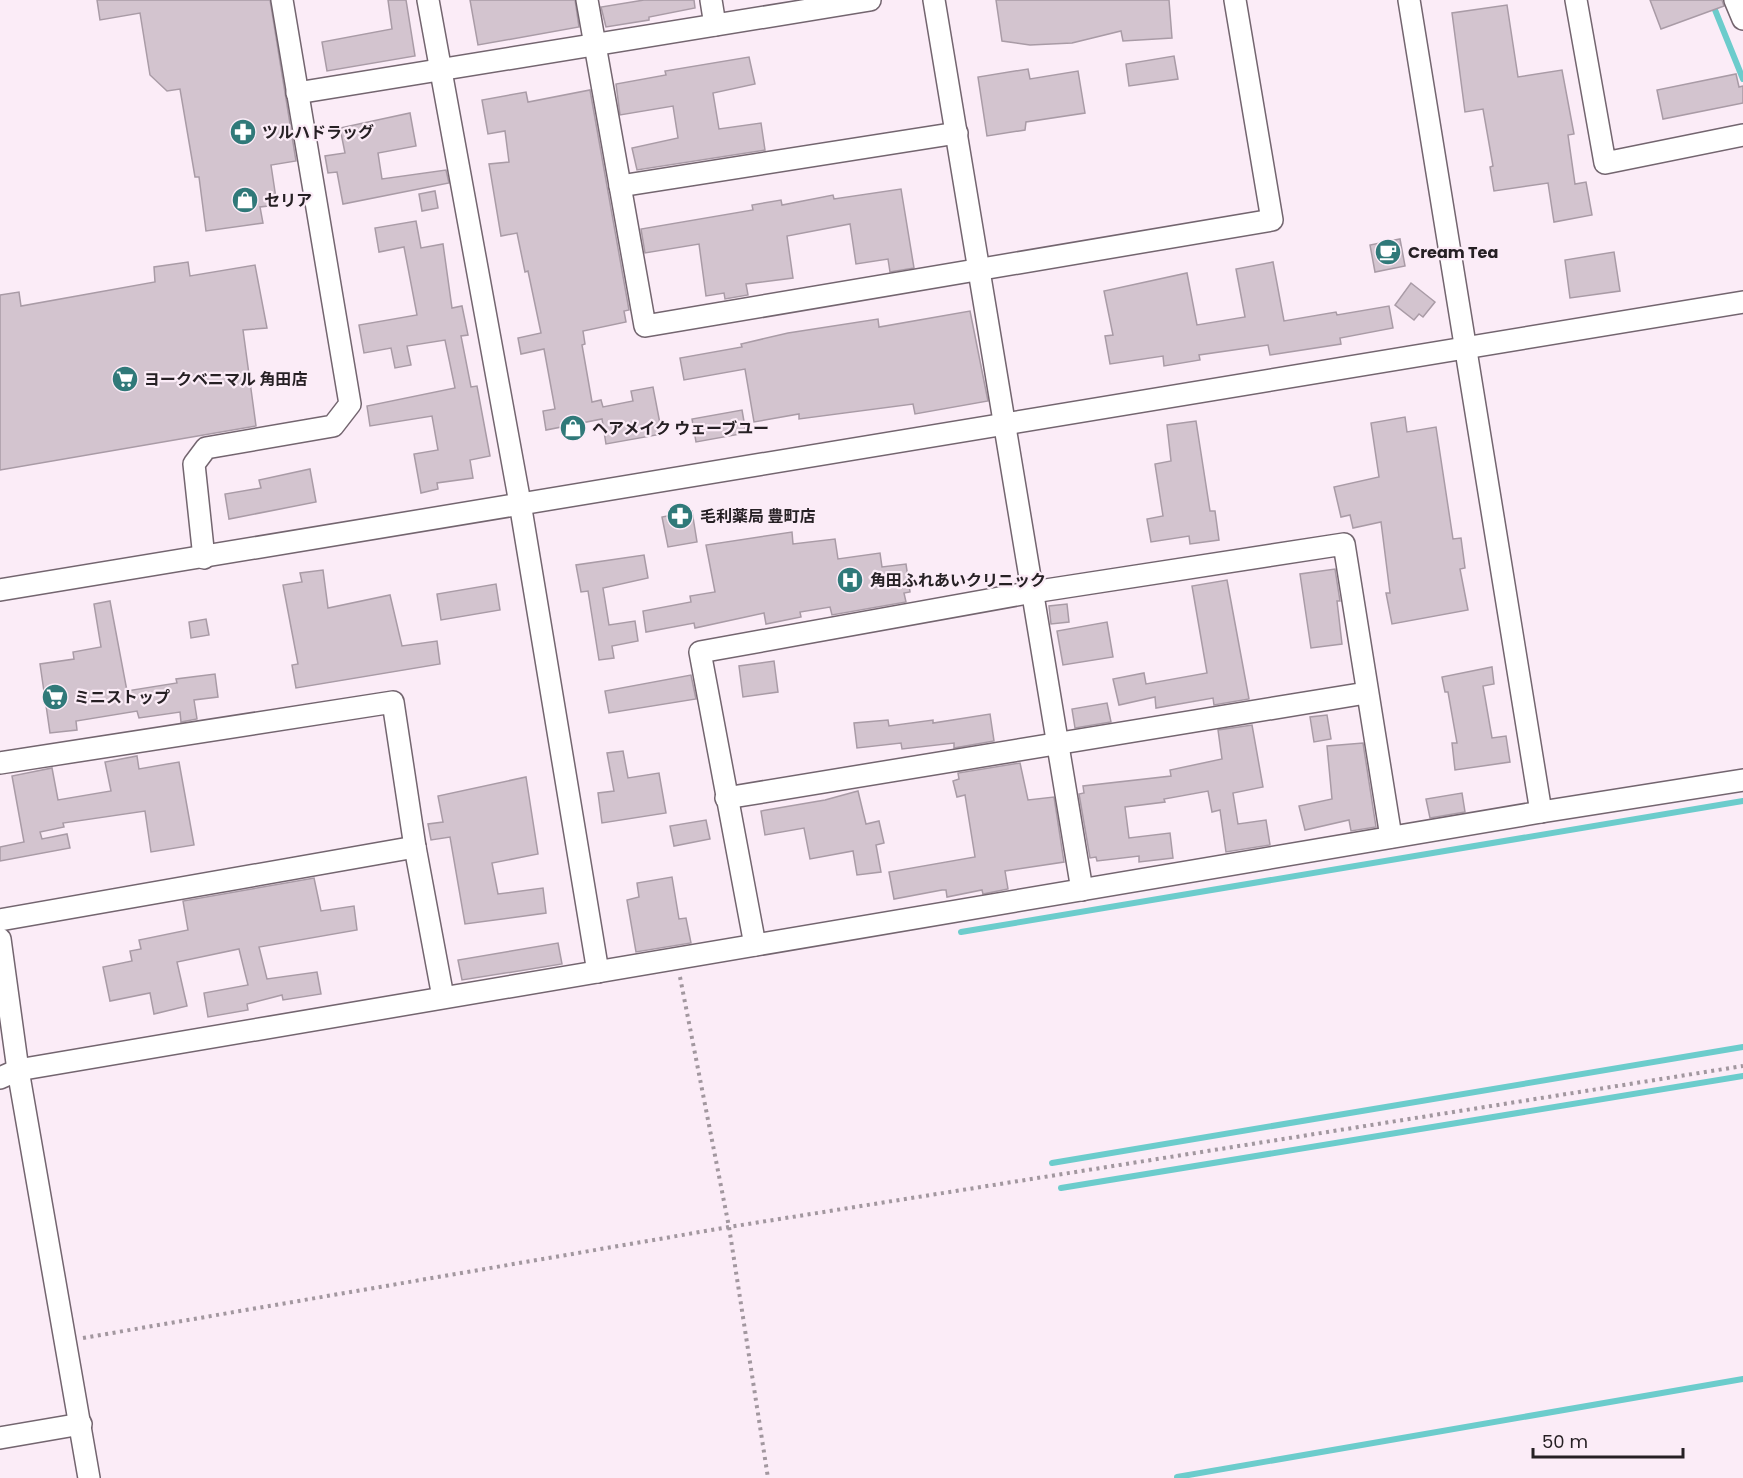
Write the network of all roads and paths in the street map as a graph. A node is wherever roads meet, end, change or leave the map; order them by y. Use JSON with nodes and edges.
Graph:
{"nodes":[{"id":1,"x":282,"y":0,"type":"edge"},
{"id":2,"x":428,"y":0,"type":"edge"},
{"id":3,"x":587,"y":0,"type":"edge"},
{"id":4,"x":711,"y":0,"type":"edge"},
{"id":5,"x":870,"y":0,"type":"edge"},
{"id":6,"x":934,"y":0,"type":"edge"},
{"id":7,"x":1235,"y":0,"type":"edge"},
{"id":8,"x":1409,"y":0,"type":"edge"},
{"id":9,"x":1576,"y":0,"type":"edge"},
{"id":10,"x":1735,"y":0,"type":"edge"},
{"id":11,"x":1743,"y":19,"type":"edge"},
{"id":12,"x":715,"y":25,"type":"junction"},
{"id":13,"x":595,"y":45,"type":"junction"},
{"id":14,"x":440,"y":70,"type":"junction"},
{"id":15,"x":297,"y":93,"type":"junction"},
{"id":16,"x":957,"y":133,"type":"junction"},
{"id":17,"x":1743,"y":135,"type":"edge"},
{"id":18,"x":620,"y":186,"type":"junction"},
{"id":19,"x":980,"y":270,"type":"junction"},
{"id":20,"x":1743,"y":302,"type":"edge"},
{"id":21,"x":1466,"y":348,"type":"junction"},
{"id":22,"x":1005,"y":423,"type":"junction"},
{"id":23,"x":520,"y":503,"type":"junction"},
{"id":24,"x":204,"y":558,"type":"junction"},
{"id":25,"x":0,"y":590,"type":"edge"},
{"id":26,"x":1033,"y":591,"type":"junction"},
{"id":27,"x":1366,"y":693,"type":"junction"},
{"id":28,"x":1058,"y":743,"type":"junction"},
{"id":29,"x":0,"y":763,"type":"edge"},
{"id":30,"x":1743,"y":780,"type":"edge"},
{"id":31,"x":726,"y":798,"type":"junction"},
{"id":32,"x":1541,"y":812,"type":"junction"},
{"id":33,"x":1391,"y":837,"type":"junction"},
{"id":34,"x":415,"y":847,"type":"junction"},
{"id":35,"x":1082,"y":890,"type":"junction"},
{"id":36,"x":0,"y":921,"type":"edge"},
{"id":37,"x":0,"y":939,"type":"edge"},
{"id":38,"x":755,"y":945,"type":"junction"},
{"id":39,"x":676,"y":959,"type":"junction"},
{"id":40,"x":598,"y":972,"type":"junction"},
{"id":41,"x":443,"y":997,"type":"junction"},
{"id":42,"x":1743,"y":1066,"type":"edge"},
{"id":43,"x":9,"y":1074,"type":"edge"},
{"id":44,"x":729,"y":1227,"type":"junction"},
{"id":45,"x":67,"y":1340,"type":"junction"},
{"id":46,"x":81,"y":1424,"type":"junction"},
{"id":47,"x":0,"y":1438,"type":"edge"},
{"id":48,"x":89,"y":1478,"type":"edge"},
{"id":49,"x":768,"y":1478,"type":"edge"}],
"edges":[{"from":1,"to":15,"type":"street"},
{"from":2,"to":14,"type":"street"},
{"from":3,"to":13,"type":"street"},
{"from":4,"to":12,"type":"street"},
{"from":5,"to":12,"type":"street"},
{"from":6,"to":16,"type":"street"},
{"from":7,"to":19,"type":"street"},
{"from":8,"to":21,"type":"street"},
{"from":9,"to":17,"type":"street"},
{"from":10,"to":11,"type":"street"},
{"from":12,"to":13,"type":"street"},
{"from":13,"to":14,"type":"street"},
{"from":13,"to":18,"type":"street"},
{"from":14,"to":15,"type":"street"},
{"from":14,"to":23,"type":"street"},
{"from":15,"to":24,"type":"street"},
{"from":16,"to":18,"type":"street"},
{"from":16,"to":19,"type":"street"},
{"from":18,"to":19,"type":"street"},
{"from":19,"to":22,"type":"street"},
{"from":20,"to":21,"type":"street"},
{"from":21,"to":22,"type":"street"},
{"from":21,"to":32,"type":"street"},
{"from":22,"to":23,"type":"street"},
{"from":22,"to":26,"type":"street"},
{"from":23,"to":24,"type":"street"},
{"from":23,"to":40,"type":"street"},
{"from":24,"to":25,"type":"street"},
{"from":26,"to":27,"type":"street"},
{"from":26,"to":28,"type":"street"},
{"from":26,"to":31,"type":"street"},
{"from":27,"to":28,"type":"street"},
{"from":27,"to":33,"type":"street"},
{"from":28,"to":31,"type":"street"},
{"from":28,"to":35,"type":"street"},
{"from":29,"to":34,"type":"street"},
{"from":30,"to":32,"type":"street"},
{"from":31,"to":38,"type":"street"},
{"from":32,"to":33,"type":"street"},
{"from":33,"to":35,"type":"street"},
{"from":34,"to":36,"type":"street"},
{"from":34,"to":41,"type":"street"},
{"from":35,"to":38,"type":"street"},
{"from":37,"to":43,"type":"street"},
{"from":38,"to":39,"type":"street"},
{"from":39,"to":40,"type":"street"},
{"from":39,"to":44,"type":"path"},
{"from":40,"to":41,"type":"street"},
{"from":41,"to":43,"type":"street"},
{"from":42,"to":44,"type":"path"},
{"from":43,"to":45,"type":"street"},
{"from":44,"to":45,"type":"path"},
{"from":44,"to":49,"type":"path"},
{"from":45,"to":46,"type":"street"},
{"from":46,"to":47,"type":"street"},
{"from":46,"to":48,"type":"street"}]}
